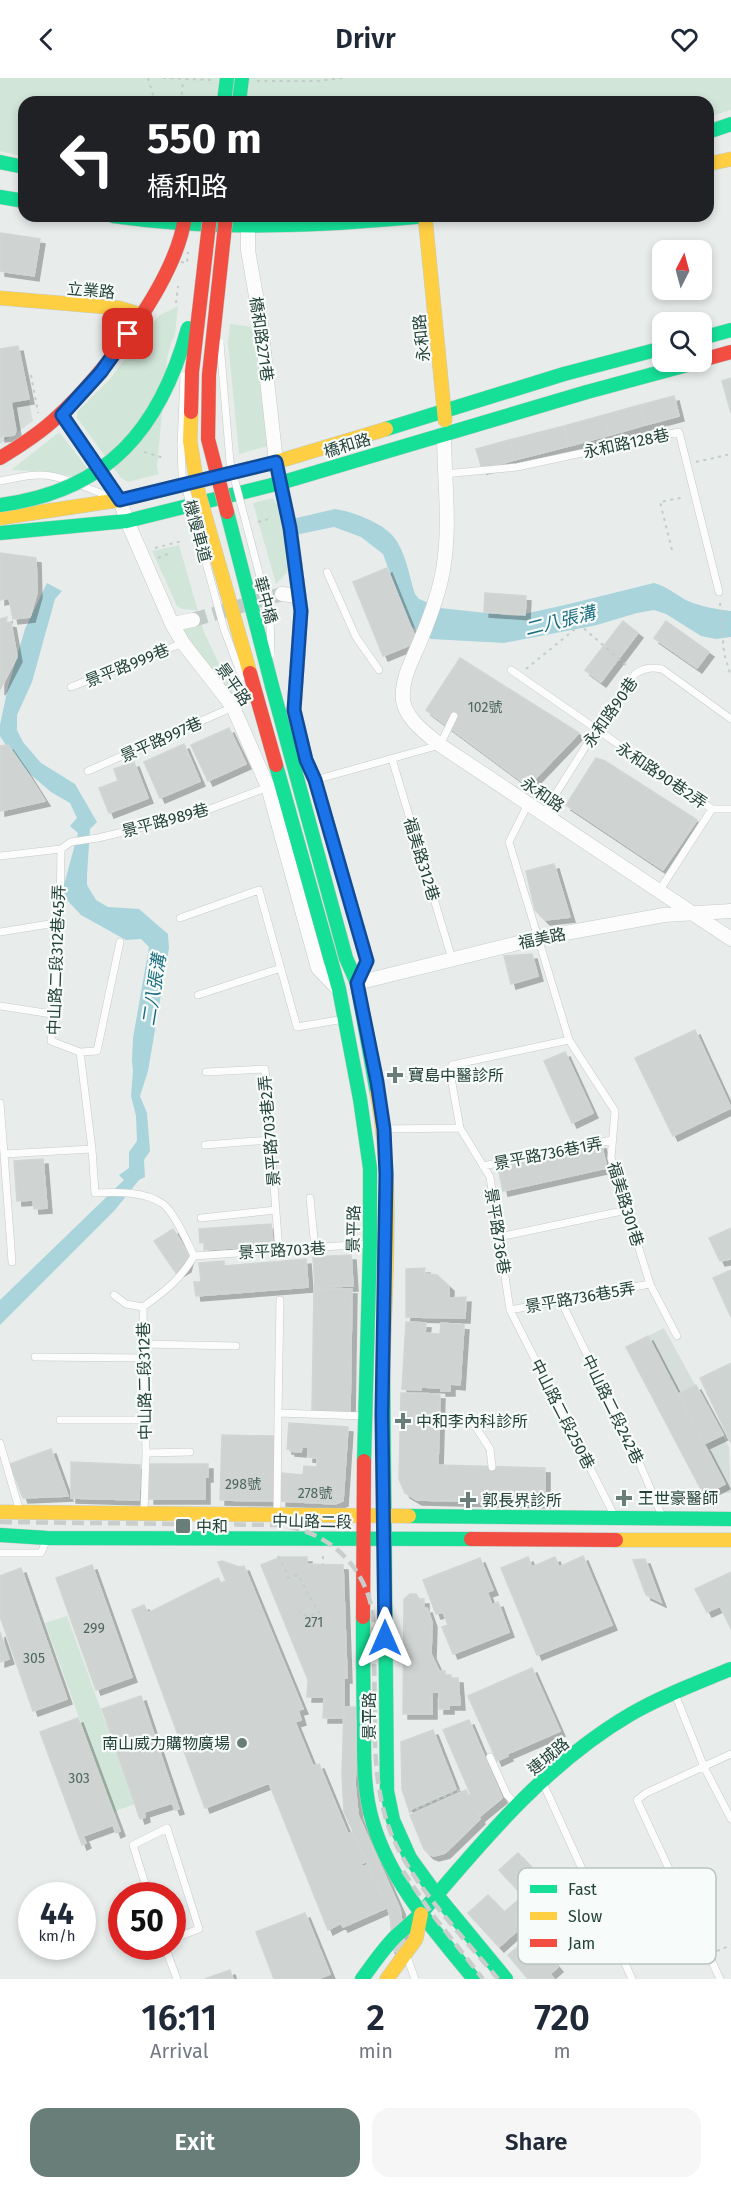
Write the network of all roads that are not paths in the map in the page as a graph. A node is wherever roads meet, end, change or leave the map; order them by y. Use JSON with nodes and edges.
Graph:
{"nodes":[{"id":1,"x":220,"y":78,"type":"edge"},
{"id":2,"x":227,"y":78,"type":"edge"},
{"id":3,"x":244,"y":78,"type":"edge"},
{"id":4,"x":218,"y":96,"type":"edge"},
{"id":5,"x":225,"y":96,"type":"edge"},
{"id":6,"x":242,"y":96,"type":"edge"},
{"id":7,"x":731,"y":124,"type":"edge"},
{"id":8,"x":714,"y":130,"type":"edge"},
{"id":9,"x":731,"y":159,"type":"edge"},
{"id":10,"x":0,"y":162,"type":"edge"},
{"id":11,"x":714,"y":163,"type":"edge"},
{"id":12,"x":18,"y":165,"type":"edge"},
{"id":13,"x":0,"y":197,"type":"edge"},
{"id":14,"x":18,"y":200,"type":"edge"},
{"id":15,"x":183,"y":222,"type":"edge"},
{"id":16,"x":202,"y":222,"type":"edge"},
{"id":17,"x":209,"y":222,"type":"edge"},
{"id":18,"x":225,"y":222,"type":"edge"},
{"id":19,"x":230,"y":222,"type":"edge"},
{"id":20,"x":247,"y":222,"type":"edge"},
{"id":21,"x":361,"y":222,"type":"edge"},
{"id":22,"x":426,"y":222,"type":"edge"},
{"id":23,"x":205,"y":259,"type":"junction"},
{"id":24,"x":0,"y":298,"type":"edge"},
{"id":25,"x":142,"y":315,"type":"junction"},
{"id":26,"x":191,"y":315,"type":"junction"},
{"id":27,"x":731,"y":330,"type":"edge"},
{"id":28,"x":712,"y":335,"type":"edge"},
{"id":29,"x":652,"y":351,"type":"edge"},
{"id":30,"x":731,"y":352,"type":"edge"},
{"id":31,"x":712,"y":358,"type":"edge"},
{"id":32,"x":661,"y":372,"type":"edge"},
{"id":33,"x":445,"y":410,"type":"junction"},
{"id":34,"x":62,"y":415,"type":"junction"},
{"id":35,"x":444,"y":434,"type":"junction"},
{"id":36,"x":0,"y":458,"type":"edge"},
{"id":37,"x":276,"y":462,"type":"junction"},
{"id":38,"x":444,"y":474,"type":"junction"},
{"id":39,"x":0,"y":481,"type":"edge"},
{"id":40,"x":280,"y":483,"type":"junction"},
{"id":41,"x":120,"y":500,"type":"junction"},
{"id":42,"x":0,"y":505,"type":"edge"},
{"id":43,"x":0,"y":518,"type":"edge"},
{"id":44,"x":127,"y":520,"type":"junction"},
{"id":45,"x":0,"y":533,"type":"edge"},
{"id":46,"x":327,"y":572,"type":"dead end"},
{"id":47,"x":718,"y":592,"type":"dead end"},
{"id":48,"x":282,"y":594,"type":"tunnel mouth"},
{"id":49,"x":298,"y":596,"type":"junction"},
{"id":50,"x":193,"y":620,"type":"tunnel mouth"},
{"id":51,"x":172,"y":624,"type":"junction"},
{"id":52,"x":183,"y":643,"type":"junction"},
{"id":53,"x":377,"y":670,"type":"dead end"},
{"id":54,"x":511,"y":670,"type":"dead end"},
{"id":55,"x":272,"y":686,"type":"junction"},
{"id":56,"x":71,"y":687,"type":"dead end"},
{"id":57,"x":233,"y":706,"type":"junction"},
{"id":58,"x":454,"y":716,"type":"dead end"},
{"id":59,"x":731,"y":719,"type":"edge"},
{"id":60,"x":596,"y":730,"type":"junction"},
{"id":61,"x":440,"y":745,"type":"junction"},
{"id":62,"x":392,"y":759,"type":"junction"},
{"id":63,"x":276,"y":765,"type":"junction"},
{"id":64,"x":88,"y":771,"type":"dead end"},
{"id":65,"x":315,"y":780,"type":"junction"},
{"id":66,"x":268,"y":787,"type":"junction"},
{"id":67,"x":528,"y":804,"type":"junction"},
{"id":68,"x":711,"y":809,"type":"junction"},
{"id":69,"x":731,"y":809,"type":"edge"},
{"id":70,"x":543,"y":814,"type":"junction"},
{"id":71,"x":61,"y":849,"type":"junction"},
{"id":72,"x":0,"y":856,"type":"edge"},
{"id":73,"x":659,"y":891,"type":"junction"},
{"id":74,"x":731,"y":911,"type":"edge"},
{"id":75,"x":692,"y":912,"type":"junction"},
{"id":76,"x":180,"y":918,"type":"dead end"},
{"id":77,"x":56,"y":923,"type":"junction"},
{"id":78,"x":0,"y":932,"type":"edge"},
{"id":79,"x":538,"y":938,"type":"junction"},
{"id":80,"x":731,"y":939,"type":"edge"},
{"id":81,"x":120,"y":942,"type":"dead end"},
{"id":82,"x":452,"y":959,"type":"junction"},
{"id":83,"x":281,"y":968,"type":"junction"},
{"id":84,"x":357,"y":983,"type":"junction"},
{"id":85,"x":339,"y":989,"type":"junction"},
{"id":86,"x":198,"y":995,"type":"dead end"},
{"id":87,"x":0,"y":1006,"type":"edge"},
{"id":88,"x":52,"y":1014,"type":"junction"},
{"id":89,"x":344,"y":1019,"type":"junction"},
{"id":90,"x":570,"y":1040,"type":"junction"},
{"id":91,"x":80,"y":1052,"type":"junction"},
{"id":92,"x":206,"y":1072,"type":"dead end"},
{"id":93,"x":0,"y":1103,"type":"edge"},
{"id":94,"x":460,"y":1128,"type":"junction"},
{"id":95,"x":384,"y":1129,"type":"junction"},
{"id":96,"x":270,"y":1140,"type":"junction"},
{"id":97,"x":612,"y":1140,"type":"junction"},
{"id":98,"x":206,"y":1145,"type":"dead end"},
{"id":99,"x":92,"y":1149,"type":"junction"},
{"id":100,"x":4,"y":1154,"type":"junction"},
{"id":101,"x":483,"y":1166,"type":"junction"},
{"id":102,"x":310,"y":1198,"type":"dead end"},
{"id":103,"x":276,"y":1210,"type":"junction"},
{"id":104,"x":627,"y":1210,"type":"junction"},
{"id":105,"x":201,"y":1218,"type":"dead end"},
{"id":106,"x":499,"y":1237,"type":"junction"},
{"id":107,"x":370,"y":1244,"type":"junction"},
{"id":108,"x":315,"y":1248,"type":"junction"},
{"id":109,"x":279,"y":1251,"type":"junction"},
{"id":110,"x":194,"y":1256,"type":"junction"},
{"id":111,"x":12,"y":1262,"type":"dead end"},
{"id":112,"x":650,"y":1284,"type":"junction"},
{"id":113,"x":114,"y":1295,"type":"dead end"},
{"id":114,"x":280,"y":1300,"type":"dead end"},
{"id":115,"x":561,"y":1301,"type":"junction"},
{"id":116,"x":143,"y":1307,"type":"junction"},
{"id":117,"x":510,"y":1310,"type":"junction"},
{"id":118,"x":677,"y":1336,"type":"dead end"},
{"id":119,"x":145,"y":1344,"type":"junction"},
{"id":120,"x":236,"y":1346,"type":"dead end"},
{"id":121,"x":35,"y":1357,"type":"dead end"},
{"id":122,"x":145,"y":1358,"type":"junction"},
{"id":123,"x":278,"y":1413,"type":"junction"},
{"id":124,"x":365,"y":1416,"type":"junction"},
{"id":125,"x":470,"y":1418,"type":"dead end"},
{"id":126,"x":145,"y":1419,"type":"junction"},
{"id":127,"x":60,"y":1420,"type":"dead end"},
{"id":128,"x":0,"y":1443,"type":"edge"},
{"id":129,"x":190,"y":1452,"type":"dead end"},
{"id":130,"x":146,"y":1453,"type":"junction"},
{"id":131,"x":492,"y":1467,"type":"dead end"},
{"id":132,"x":493,"y":1502,"type":"dead end"},
{"id":133,"x":0,"y":1512,"type":"edge"},
{"id":134,"x":20,"y":1512,"type":"junction"},
{"id":135,"x":144,"y":1513,"type":"junction"},
{"id":136,"x":277,"y":1514,"type":"junction"},
{"id":137,"x":362,"y":1515,"type":"junction"},
{"id":138,"x":384,"y":1515,"type":"junction"},
{"id":139,"x":492,"y":1517,"type":"junction"},
{"id":140,"x":616,"y":1518,"type":"junction"},
{"id":141,"x":663,"y":1518,"type":"junction"},
{"id":142,"x":731,"y":1519,"type":"edge"},
{"id":143,"x":0,"y":1535,"type":"edge"},
{"id":144,"x":47,"y":1538,"type":"junction"},
{"id":145,"x":362,"y":1539,"type":"junction"},
{"id":146,"x":385,"y":1539,"type":"junction"},
{"id":147,"x":731,"y":1540,"type":"edge"},
{"id":148,"x":0,"y":1553,"type":"edge"},
{"id":149,"x":731,"y":1670,"type":"edge"},
{"id":150,"x":674,"y":1692,"type":"junction"},
{"id":151,"x":731,"y":1754,"type":"edge"},
{"id":152,"x":490,"y":1757,"type":"dead end"},
{"id":153,"x":704,"y":1767,"type":"junction"},
{"id":154,"x":542,"y":1780,"type":"junction"},
{"id":155,"x":517,"y":1805,"type":"junction"},
{"id":156,"x":731,"y":1819,"type":"edge"},
{"id":157,"x":582,"y":1868,"type":"edge"},
{"id":158,"x":669,"y":1868,"type":"edge"},
{"id":159,"x":145,"y":1882,"type":"edge"},
{"id":160,"x":184,"y":1882,"type":"edge"},
{"id":161,"x":186,"y":1888,"type":"edge"},
{"id":162,"x":436,"y":1894,"type":"junction"},
{"id":163,"x":421,"y":1914,"type":"junction"},
{"id":164,"x":186,"y":1934,"type":"edge"},
{"id":165,"x":406,"y":1954,"type":"junction"},
{"id":166,"x":170,"y":1960,"type":"edge"},
{"id":167,"x":625,"y":1964,"type":"edge"},
{"id":168,"x":713,"y":1964,"type":"edge"},
{"id":169,"x":177,"y":1979,"type":"edge"},
{"id":170,"x":362,"y":1979,"type":"edge"},
{"id":171,"x":387,"y":1979,"type":"edge"},
{"id":172,"x":415,"y":1979,"type":"edge"},
{"id":173,"x":474,"y":1979,"type":"edge"},
{"id":174,"x":506,"y":1979,"type":"edge"},
{"id":175,"x":632,"y":1979,"type":"edge"},
{"id":176,"x":720,"y":1979,"type":"edge"}],
"edges":[{"from":1,"to":4,"type":"lane"},
{"from":2,"to":5,"type":"main road","bridge":true},
{"from":3,"to":6,"type":"main road","bridge":true},
{"from":7,"to":8,"type":"main road"},
{"from":9,"to":11,"type":"main road"},
{"from":10,"to":12,"type":"main road"},
{"from":13,"to":14,"type":"main road"},
{"from":15,"to":25,"type":"main road"},
{"from":16,"to":26,"type":"lane","name":"機慢車道"},
{"from":17,"to":23,"type":"main road","bridge":true},
{"from":18,"to":55,"type":"main road","name":"華中橋","bridge":true},
{"from":19,"to":55,"type":"lane","bridge":true},
{"from":20,"to":21,"type":"main road"},
{"from":20,"to":37,"type":"street","name":"橋和路271巷"},
{"from":22,"to":33,"type":"main road","name":"永和路"},
{"from":23,"to":26,"type":"main road","bridge":true},
{"from":23,"to":63,"type":"main road","bridge":true},
{"from":24,"to":25,"type":"main road","name":"立業路"},
{"from":25,"to":34,"type":"main road"},
{"from":26,"to":42,"type":"main road","bridge":true},
{"from":26,"to":63,"type":"lane","name":"機慢車道","bridge":true},
{"from":27,"to":28,"type":"main road"},
{"from":29,"to":33,"type":"main road","name":"橋和路"},
{"from":30,"to":31,"type":"main road","name":"橋和路"},
{"from":32,"to":35,"type":"main road","name":"橋和路"},
{"from":33,"to":35,"type":"main road","name":"永和路"},
{"from":33,"to":37,"type":"main road","name":"橋和路"},
{"from":34,"to":36,"type":"main road"},
{"from":34,"to":41,"type":"lane","name":"景平路"},
{"from":35,"to":38,"type":"street","name":"永和路"},
{"from":35,"to":40,"type":"main road","name":"橋和路"},
{"from":37,"to":40,"type":"street","name":"景平路"},
{"from":37,"to":41,"type":"main road","name":"橋和路"},
{"from":38,"to":47,"type":"lane","name":"永和路128巷"},
{"from":38,"to":61,"type":"street","name":"永和路"},
{"from":39,"to":41,"type":"lane"},
{"from":40,"to":44,"type":"main road","name":"橋和路"},
{"from":40,"to":49,"type":"street","name":"景平路"},
{"from":41,"to":43,"type":"main road","name":"橋和路"},
{"from":41,"to":44,"type":"street","name":"景平路"},
{"from":44,"to":45,"type":"main road","name":"橋和路"},
{"from":44,"to":51,"type":"street","name":"景平路"},
{"from":46,"to":53,"type":"lane"},
{"from":48,"to":49,"type":"street"},
{"from":49,"to":65,"type":"street","name":"景平路"},
{"from":50,"to":51,"type":"street"},
{"from":51,"to":52,"type":"street","name":"景平路"},
{"from":52,"to":56,"type":"lane","name":"景平路999巷"},
{"from":52,"to":57,"type":"street","name":"景平路"},
{"from":54,"to":60,"type":"lane","name":"永和路90巷2弄"},
{"from":55,"to":84,"type":"main road","name":"華中橋"},
{"from":57,"to":64,"type":"lane","name":"景平路997巷"},
{"from":57,"to":66,"type":"street","name":"景平路"},
{"from":58,"to":61,"type":"lane"},
{"from":59,"to":60,"type":"lane","name":"永和路90巷"},
{"from":60,"to":68,"type":"lane","name":"永和路90巷2弄"},
{"from":60,"to":70,"type":"lane","name":"永和路90巷"},
{"from":61,"to":62,"type":"lane"},
{"from":61,"to":67,"type":"street","name":"永和路"},
{"from":62,"to":65,"type":"lane"},
{"from":62,"to":82,"type":"lane","name":"福美路312巷"},
{"from":63,"to":85,"type":"main road","name":"景平路"},
{"from":65,"to":84,"type":"street","name":"景平路"},
{"from":66,"to":71,"type":"lane","name":"景平路989巷"},
{"from":66,"to":85,"type":"street","name":"景平路"},
{"from":67,"to":70,"type":"street","name":"永和路"},
{"from":67,"to":79,"type":"lane","name":"福美路301巷"},
{"from":68,"to":69,"type":"lane","name":"永和路90巷2弄"},
{"from":68,"to":73,"type":"lane"},
{"from":70,"to":73,"type":"street","name":"永和路"},
{"from":71,"to":72,"type":"lane"},
{"from":71,"to":77,"type":"lane","name":"中山路二段312巷45弄"},
{"from":73,"to":75,"type":"street","name":"永和路"},
{"from":74,"to":75,"type":"street","name":"福美路"},
{"from":75,"to":79,"type":"street","name":"福美路"},
{"from":75,"to":80,"type":"street","name":"永和路"},
{"from":76,"to":83,"type":"lane"},
{"from":77,"to":78,"type":"lane"},
{"from":77,"to":88,"type":"lane","name":"中山路二段312巷45弄"},
{"from":79,"to":82,"type":"street","name":"福美路"},
{"from":79,"to":90,"type":"lane","name":"福美路301巷"},
{"from":81,"to":91,"type":"lane"},
{"from":82,"to":84,"type":"street","name":"福美路"},
{"from":83,"to":86,"type":"lane"},
{"from":83,"to":89,"type":"lane"},
{"from":84,"to":95,"type":"main road","name":"景平路"},
{"from":85,"to":89,"type":"main road","name":"景平路"},
{"from":87,"to":88,"type":"lane"},
{"from":88,"to":91,"type":"lane","name":"中山路二段312巷45弄"},
{"from":89,"to":107,"type":"main road","name":"景平路"},
{"from":90,"to":94,"type":"lane"},
{"from":90,"to":97,"type":"lane","name":"福美路301巷"},
{"from":91,"to":99,"type":"lane"},
{"from":92,"to":96,"type":"lane","name":"景平路703巷2弄"},
{"from":93,"to":100,"type":"lane"},
{"from":94,"to":95,"type":"lane"},
{"from":94,"to":101,"type":"lane","name":"景平路736巷"},
{"from":95,"to":138,"type":"main road","name":"景平路"},
{"from":96,"to":98,"type":"lane"},
{"from":96,"to":103,"type":"lane","name":"景平路703巷2弄"},
{"from":97,"to":101,"type":"lane","name":"景平路736巷1弄"},
{"from":97,"to":104,"type":"lane","name":"福美路301巷"},
{"from":99,"to":100,"type":"lane"},
{"from":99,"to":110,"type":"lane"},
{"from":100,"to":111,"type":"lane"},
{"from":101,"to":106,"type":"lane","name":"景平路736巷"},
{"from":102,"to":108,"type":"lane"},
{"from":103,"to":105,"type":"lane"},
{"from":103,"to":109,"type":"lane","name":"景平路703巷2弄"},
{"from":104,"to":106,"type":"lane"},
{"from":104,"to":112,"type":"lane","name":"福美路301巷"},
{"from":106,"to":117,"type":"lane","name":"景平路736巷"},
{"from":107,"to":108,"type":"lane","name":"景平路703巷"},
{"from":107,"to":124,"type":"main road","name":"景平路"},
{"from":108,"to":109,"type":"lane","name":"景平路703巷"},
{"from":109,"to":110,"type":"lane","name":"景平路703巷"},
{"from":110,"to":116,"type":"lane","name":"中山路二段312巷"},
{"from":112,"to":115,"type":"lane","name":"景平路736巷5弄"},
{"from":112,"to":118,"type":"lane","name":"福美路301巷"},
{"from":113,"to":116,"type":"lane"},
{"from":114,"to":123,"type":"lane"},
{"from":115,"to":117,"type":"lane","name":"景平路736巷5弄"},
{"from":115,"to":141,"type":"lane","name":"中山路二段242巷"},
{"from":116,"to":119,"type":"lane","name":"中山路二段312巷"},
{"from":117,"to":140,"type":"lane","name":"中山路二段250巷"},
{"from":119,"to":120,"type":"lane"},
{"from":119,"to":122,"type":"lane","name":"中山路二段312巷"},
{"from":121,"to":122,"type":"lane"},
{"from":122,"to":126,"type":"lane","name":"中山路二段312巷"},
{"from":123,"to":124,"type":"lane"},
{"from":123,"to":136,"type":"lane"},
{"from":124,"to":137,"type":"main road","name":"景平路"},
{"from":125,"to":131,"type":"lane"},
{"from":126,"to":127,"type":"lane"},
{"from":126,"to":130,"type":"lane","name":"中山路二段312巷"},
{"from":128,"to":134,"type":"lane"},
{"from":129,"to":130,"type":"lane"},
{"from":130,"to":135,"type":"lane","name":"中山路二段312巷"},
{"from":132,"to":139,"type":"lane"},
{"from":133,"to":134,"type":"main road","name":"中山路二段"},
{"from":134,"to":135,"type":"main road","name":"中山路二段"},
{"from":135,"to":136,"type":"main road","name":"中山路二段"},
{"from":136,"to":137,"type":"main road","name":"中山路二段"},
{"from":137,"to":138,"type":"main road","name":"中山路二段"},
{"from":137,"to":145,"type":"main road","name":"景平路"},
{"from":138,"to":139,"type":"main road","name":"中山路二段"},
{"from":138,"to":146,"type":"main road","name":"景平路"},
{"from":139,"to":140,"type":"main road","name":"中山路二段"},
{"from":140,"to":141,"type":"main road","name":"中山路二段"},
{"from":141,"to":142,"type":"main road","name":"中山路二段"},
{"from":143,"to":144,"type":"main road","name":"中山路二段"},
{"from":144,"to":145,"type":"main road","name":"中山路二段"},
{"from":144,"to":148,"type":"lane"},
{"from":145,"to":146,"type":"main road","name":"中山路二段"},
{"from":145,"to":163,"type":"main road","name":"景平路"},
{"from":146,"to":147,"type":"main road","name":"中山路二段"},
{"from":146,"to":162,"type":"main road","name":"景平路"},
{"from":149,"to":150,"type":"main road","name":"連城路"},
{"from":150,"to":153,"type":"lane"},
{"from":150,"to":154,"type":"main road","name":"連城路"},
{"from":151,"to":153,"type":"lane"},
{"from":152,"to":155,"type":"lane"},
{"from":153,"to":156,"type":"lane"},
{"from":153,"to":158,"type":"lane"},
{"from":154,"to":155,"type":"main road","name":"連城路"},
{"from":154,"to":157,"type":"lane"},
{"from":155,"to":162,"type":"main road","name":"連城路"},
{"from":159,"to":160,"type":"lane"},
{"from":161,"to":164,"type":"lane"},
{"from":162,"to":163,"type":"main road","name":"連城路"},
{"from":162,"to":174,"type":"main road","name":"景平路"},
{"from":163,"to":165,"type":"main road","name":"連城路"},
{"from":163,"to":170,"type":"main road","name":"連城路"},
{"from":163,"to":173,"type":"main road","name":"景平路"},
{"from":165,"to":171,"type":"main road","name":"連城路"},
{"from":165,"to":172,"type":"lane"},
{"from":166,"to":169,"type":"lane"},
{"from":167,"to":175,"type":"lane"},
{"from":168,"to":176,"type":"lane"}]}
